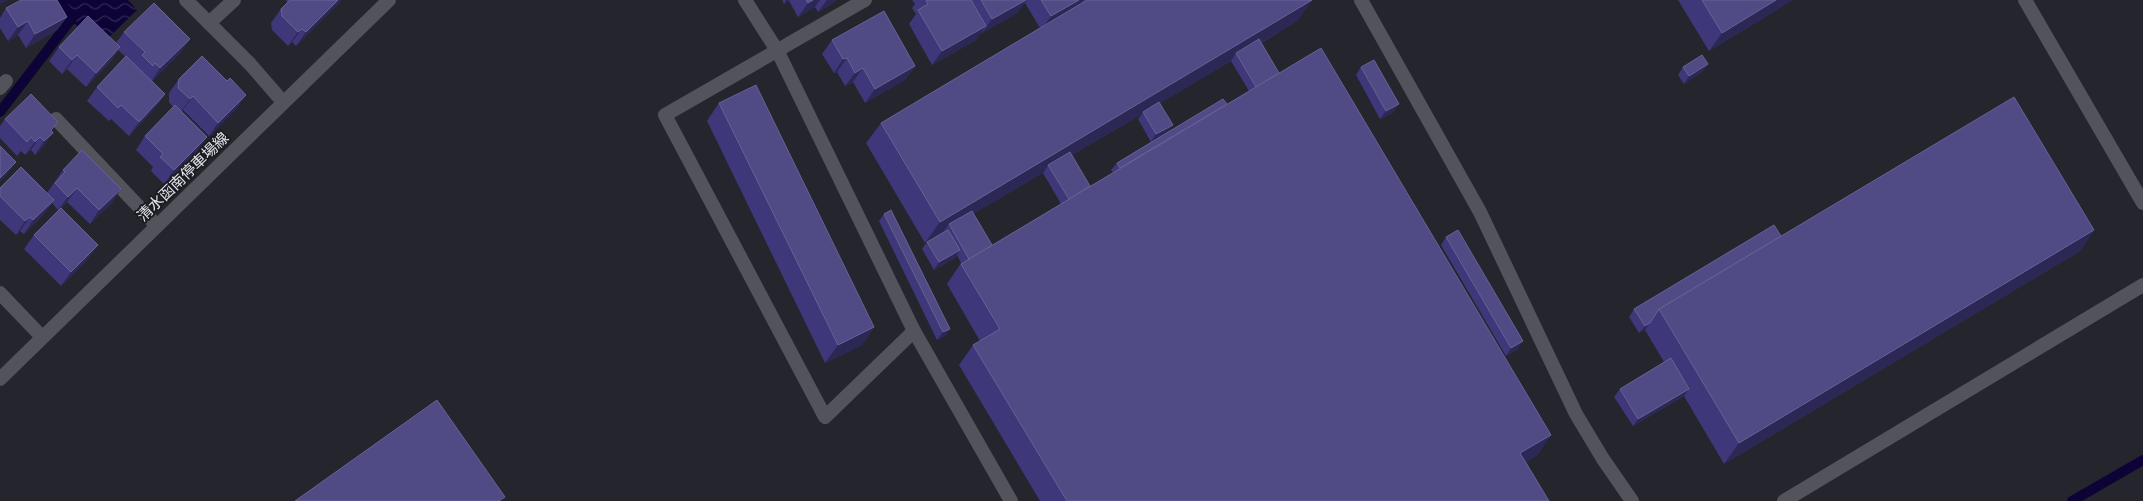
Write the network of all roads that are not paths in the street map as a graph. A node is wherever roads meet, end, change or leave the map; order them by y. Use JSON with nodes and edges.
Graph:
{"nodes":[{"id":1,"x":186,"y":0,"type":"edge"},
{"id":2,"x":234,"y":0,"type":"edge"},
{"id":3,"x":389,"y":0,"type":"edge"},
{"id":4,"x":745,"y":0,"type":"edge"},
{"id":5,"x":865,"y":0,"type":"edge"},
{"id":6,"x":1361,"y":0,"type":"edge"},
{"id":7,"x":2031,"y":2,"type":"edge"},
{"id":8,"x":209,"y":23,"type":"junction"},
{"id":9,"x":778,"y":52,"type":"junction"},
{"id":10,"x":283,"y":102,"type":"junction"},
{"id":11,"x":56,"y":119,"type":"edge"},
{"id":12,"x":2143,"y":202,"type":"edge"},
{"id":13,"x":157,"y":226,"type":"junction"},
{"id":14,"x":2143,"y":285,"type":"edge"},
{"id":15,"x":0,"y":293,"type":"edge"},
{"id":16,"x":914,"y":331,"type":"junction"},
{"id":17,"x":42,"y":338,"type":"junction"},
{"id":18,"x":0,"y":379,"type":"edge"},
{"id":19,"x":1011,"y":501,"type":"edge"},
{"id":20,"x":1632,"y":501,"type":"edge"},
{"id":21,"x":1784,"y":501,"type":"edge"}],
"edges":[{"from":1,"to":8,"type":"street"},
{"from":2,"to":8,"type":"street"},
{"from":3,"to":10,"type":"street","name":"清水函南停車場線"},
{"from":4,"to":9,"type":"street"},
{"from":5,"to":9,"type":"street"},
{"from":6,"to":20,"type":"street"},
{"from":7,"to":12,"type":"street"},
{"from":8,"to":10,"type":"street"},
{"from":9,"to":16,"type":"street"},
{"from":9,"to":16,"type":"street"},
{"from":10,"to":13,"type":"street","name":"清水函南停車場線"},
{"from":11,"to":13,"type":"street"},
{"from":13,"to":17,"type":"street","name":"清水函南停車場線"},
{"from":14,"to":21,"type":"street"},
{"from":15,"to":17,"type":"street"},
{"from":16,"to":19,"type":"street"},
{"from":17,"to":18,"type":"street","name":"清水函南停車場線"}]}
